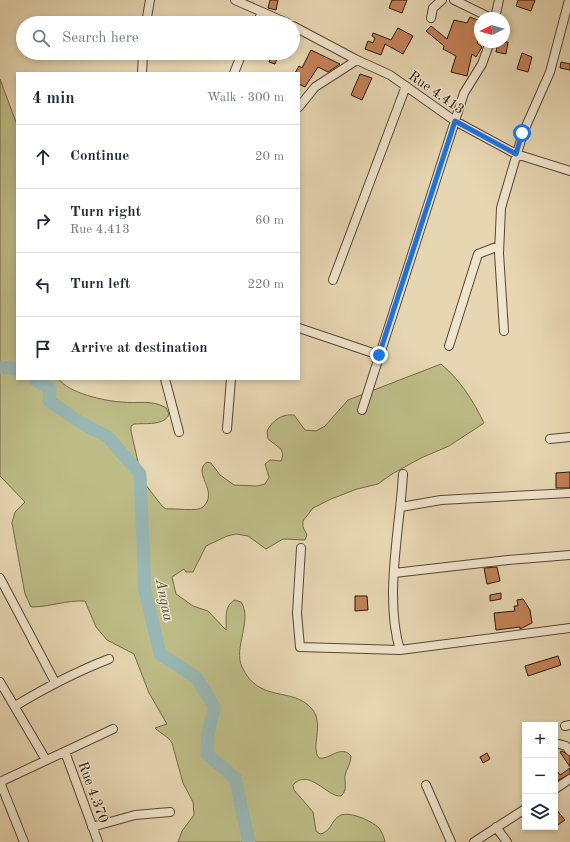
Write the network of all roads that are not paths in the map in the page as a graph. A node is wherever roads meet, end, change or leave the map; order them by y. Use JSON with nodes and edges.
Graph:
{"nodes":[{"id":1,"x":150,"y":0,"type":"edge"},
{"id":2,"x":235,"y":0,"type":"edge"},
{"id":3,"x":442,"y":0,"type":"edge"},
{"id":4,"x":454,"y":0,"type":"edge"},
{"id":5,"x":500,"y":0,"type":"edge"},
{"id":6,"x":569,"y":0,"type":"edge"},
{"id":7,"x":262,"y":12,"type":"junction"},
{"id":8,"x":479,"y":12,"type":"edge"},
{"id":9,"x":497,"y":12,"type":"edge"},
{"id":10,"x":147,"y":16,"type":"edge"},
{"id":11,"x":260,"y":16,"type":"edge"},
{"id":12,"x":271,"y":16,"type":"edge"},
{"id":13,"x":431,"y":18,"type":"dead end"},
{"id":14,"x":300,"y":30,"type":"edge"},
{"id":15,"x":488,"y":48,"type":"edge"},
{"id":16,"x":143,"y":60,"type":"edge"},
{"id":17,"x":239,"y":60,"type":"edge"},
{"id":18,"x":357,"y":60,"type":"junction"},
{"id":19,"x":142,"y":72,"type":"edge"},
{"id":20,"x":234,"y":72,"type":"edge"},
{"id":21,"x":406,"y":86,"type":"junction"},
{"id":22,"x":300,"y":106,"type":"edge"},
{"id":23,"x":455,"y":121,"type":"junction"},
{"id":24,"x":516,"y":154,"type":"junction"},
{"id":25,"x":570,"y":171,"type":"edge"},
{"id":26,"x":499,"y":246,"type":"junction"},
{"id":27,"x":333,"y":280,"type":"dead end"},
{"id":28,"x":300,"y":328,"type":"edge"},
{"id":29,"x":504,"y":331,"type":"dead end"},
{"id":30,"x":448,"y":346,"type":"dead end"},
{"id":31,"x":379,"y":355,"type":"junction"},
{"id":32,"x":165,"y":380,"type":"edge"},
{"id":33,"x":231,"y":380,"type":"edge"},
{"id":34,"x":362,"y":410,"type":"dead end"},
{"id":35,"x":227,"y":430,"type":"dead end"},
{"id":36,"x":179,"y":432,"type":"dead end"},
{"id":37,"x":570,"y":437,"type":"edge"},
{"id":38,"x":550,"y":439,"type":"dead end"},
{"id":39,"x":403,"y":474,"type":"dead end"},
{"id":40,"x":570,"y":493,"type":"edge"},
{"id":41,"x":401,"y":507,"type":"junction"},
{"id":42,"x":301,"y":548,"type":"dead end"},
{"id":43,"x":570,"y":555,"type":"edge"},
{"id":44,"x":394,"y":573,"type":"junction"},
{"id":45,"x":0,"y":578,"type":"edge"},
{"id":46,"x":570,"y":628,"type":"edge"},
{"id":47,"x":400,"y":650,"type":"junction"},
{"id":48,"x":109,"y":659,"type":"dead end"},
{"id":49,"x":0,"y":682,"type":"edge"},
{"id":50,"x":55,"y":682,"type":"junction"},
{"id":51,"x":15,"y":706,"type":"junction"},
{"id":52,"x":113,"y":729,"type":"dead end"},
{"id":53,"x":559,"y":744,"type":"dead end"},
{"id":54,"x":570,"y":751,"type":"edge"},
{"id":55,"x":65,"y":752,"type":"junction"},
{"id":56,"x":46,"y":760,"type":"junction"},
{"id":57,"x":570,"y":779,"type":"edge"},
{"id":58,"x":0,"y":782,"type":"edge"},
{"id":59,"x":426,"y":785,"type":"dead end"},
{"id":60,"x":558,"y":787,"type":"edge"},
{"id":61,"x":522,"y":810,"type":"edge"},
{"id":62,"x":170,"y":812,"type":"dead end"},
{"id":63,"x":92,"y":827,"type":"junction"},
{"id":64,"x":496,"y":827,"type":"junction"},
{"id":65,"x":24,"y":842,"type":"edge"},
{"id":66,"x":98,"y":842,"type":"edge"},
{"id":67,"x":451,"y":842,"type":"edge"},
{"id":68,"x":474,"y":842,"type":"edge"},
{"id":69,"x":507,"y":842,"type":"edge"}],
"edges":[{"from":1,"to":10,"type":"street"},
{"from":2,"to":7,"type":"street"},
{"from":3,"to":13,"type":"street"},
{"from":4,"to":8,"type":"street"},
{"from":5,"to":9,"type":"street"},
{"from":6,"to":24,"type":"street"},
{"from":7,"to":11,"type":"street"},
{"from":7,"to":12,"type":"street"},
{"from":14,"to":18,"type":"street","name":"Rue 4.413"},
{"from":15,"to":23,"type":"street"},
{"from":16,"to":19,"type":"street"},
{"from":17,"to":20,"type":"street"},
{"from":18,"to":21,"type":"street","name":"Rue 4.413"},
{"from":18,"to":22,"type":"street"},
{"from":21,"to":23,"type":"street","name":"Rue 4.413"},
{"from":21,"to":27,"type":"street"},
{"from":23,"to":24,"type":"street","name":"Rue 4.413"},
{"from":23,"to":31,"type":"street"},
{"from":24,"to":25,"type":"street","name":"Rue 4.413"},
{"from":24,"to":26,"type":"street"},
{"from":26,"to":29,"type":"street"},
{"from":26,"to":30,"type":"street"},
{"from":28,"to":31,"type":"street"},
{"from":31,"to":34,"type":"street"},
{"from":32,"to":36,"type":"street"},
{"from":33,"to":35,"type":"street"},
{"from":37,"to":38,"type":"street"},
{"from":39,"to":41,"type":"street"},
{"from":40,"to":41,"type":"street"},
{"from":41,"to":44,"type":"street"},
{"from":42,"to":47,"type":"street"},
{"from":43,"to":44,"type":"street"},
{"from":44,"to":47,"type":"street"},
{"from":45,"to":50,"type":"street"},
{"from":46,"to":47,"type":"street"},
{"from":48,"to":50,"type":"street"},
{"from":49,"to":51,"type":"street"},
{"from":50,"to":51,"type":"street"},
{"from":51,"to":56,"type":"street"},
{"from":52,"to":55,"type":"street"},
{"from":53,"to":54,"type":"street"},
{"from":55,"to":56,"type":"street"},
{"from":55,"to":63,"type":"street","name":"Rue 4.370"},
{"from":56,"to":58,"type":"street"},
{"from":57,"to":60,"type":"street"},
{"from":58,"to":65,"type":"street"},
{"from":59,"to":67,"type":"street"},
{"from":61,"to":64,"type":"street"},
{"from":62,"to":63,"type":"street"},
{"from":63,"to":66,"type":"street","name":"Rue 4.370"},
{"from":64,"to":68,"type":"street"},
{"from":64,"to":69,"type":"street"}]}
